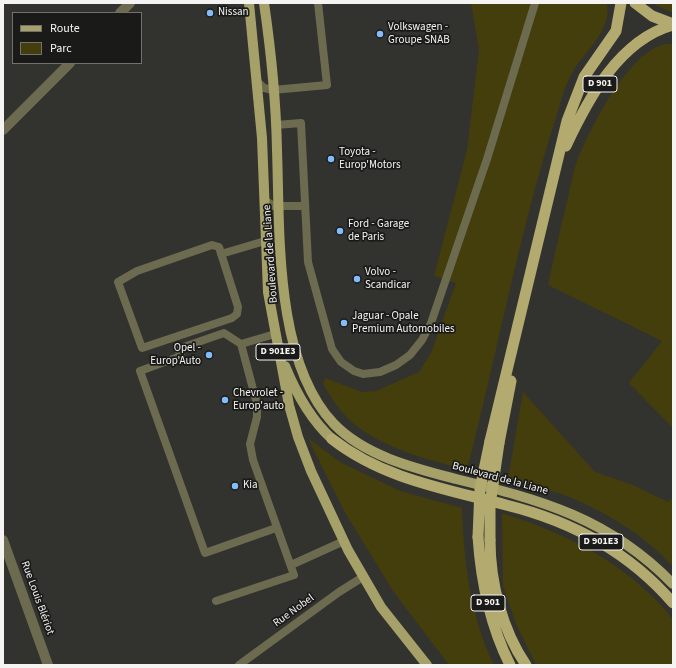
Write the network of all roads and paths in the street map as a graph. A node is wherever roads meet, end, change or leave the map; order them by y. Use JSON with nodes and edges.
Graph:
{"nodes":[{"id":1,"x":130,"y":3,"type":"edge"},
{"id":2,"x":249,"y":3,"type":"edge"},
{"id":3,"x":264,"y":3,"type":"edge"},
{"id":4,"x":318,"y":3,"type":"edge"},
{"id":5,"x":535,"y":3,"type":"edge"},
{"id":6,"x":621,"y":3,"type":"edge"},
{"id":7,"x":635,"y":3,"type":"edge"},
{"id":8,"x":121,"y":12,"type":"edge"},
{"id":9,"x":673,"y":25,"type":"edge"},
{"id":10,"x":69,"y":64,"type":"edge"},
{"id":11,"x":258,"y":82,"type":"junction"},
{"id":12,"x":273,"y":90,"type":"junction"},
{"id":13,"x":276,"y":125,"type":"junction"},
{"id":14,"x":3,"y":130,"type":"edge"},
{"id":15,"x":556,"y":168,"type":"junction"},
{"id":16,"x":264,"y":200,"type":"junction"},
{"id":17,"x":305,"y":206,"type":"junction"},
{"id":18,"x":279,"y":207,"type":"junction"},
{"id":19,"x":265,"y":240,"type":"junction"},
{"id":20,"x":222,"y":254,"type":"junction"},
{"id":21,"x":275,"y":337,"type":"junction"},
{"id":22,"x":241,"y":344,"type":"junction"},
{"id":23,"x":332,"y":439,"type":"joint"},
{"id":24,"x":494,"y":442,"type":"junction"},
{"id":25,"x":276,"y":528,"type":"junction"},
{"id":26,"x":3,"y":540,"type":"edge"},
{"id":27,"x":344,"y":541,"type":"junction"},
{"id":28,"x":291,"y":565,"type":"junction"},
{"id":29,"x":363,"y":577,"type":"junction"},
{"id":30,"x":673,"y":584,"type":"edge"},
{"id":31,"x":216,"y":601,"type":"dead end"},
{"id":32,"x":673,"y":603,"type":"edge"},
{"id":33,"x":48,"y":665,"type":"edge"},
{"id":34,"x":239,"y":665,"type":"edge"},
{"id":35,"x":427,"y":665,"type":"edge"},
{"id":36,"x":510,"y":665,"type":"edge"},
{"id":37,"x":526,"y":665,"type":"edge"}],
"edges":[{"from":1,"to":8,"type":"street"},
{"from":2,"to":11,"type":"main road","name":"Boulevard de la Liane","number":"D 901E3"},
{"from":3,"to":12,"type":"main road","name":"Boulevard de la Liane","number":"D 901E3"},
{"from":4,"to":12,"type":"lane"},
{"from":5,"to":17,"type":"lane"},
{"from":6,"to":15,"type":"highway","number":"D 901"},
{"from":7,"to":9,"type":"highway"},
{"from":9,"to":15,"type":"highway","number":"D 901"},
{"from":10,"to":14,"type":"street"},
{"from":11,"to":12,"type":"lane"},
{"from":11,"to":16,"type":"main road","name":"Boulevard de la Liane","number":"D 901E3"},
{"from":12,"to":13,"type":"main road","name":"Boulevard de la Liane","number":"D 901E3"},
{"from":13,"to":17,"type":"lane"},
{"from":13,"to":18,"type":"main road","name":"Boulevard de la Liane","number":"D 901E3"},
{"from":15,"to":24,"type":"highway","number":"D 901"},
{"from":16,"to":18,"type":"lane"},
{"from":16,"to":19,"type":"main road","name":"Boulevard de la Liane","number":"D 901E3"},
{"from":17,"to":18,"type":"lane"},
{"from":18,"to":30,"type":"main road","name":"Boulevard de la Liane","number":"D 901E3"},
{"from":19,"to":20,"type":"lane"},
{"from":19,"to":21,"type":"main road","name":"Boulevard de la Liane","number":"D 901E3"},
{"from":20,"to":20,"type":"lane"},
{"from":21,"to":22,"type":"lane"},
{"from":21,"to":23,"type":"main road","number":"D 901E3"},
{"from":21,"to":27,"type":"main road","name":"Boulevard de la Liane","number":"D 901E3"},
{"from":22,"to":25,"type":"lane"},
{"from":22,"to":25,"type":"lane"},
{"from":23,"to":32,"type":"highway","number":"D 901E3"},
{"from":24,"to":36,"type":"highway","number":"D 901","bridge":true},
{"from":24,"to":37,"type":"highway","number":"D 901","bridge":true},
{"from":25,"to":28,"type":"lane"},
{"from":26,"to":33,"type":"street","name":"Rue Louis Blériot"},
{"from":27,"to":28,"type":"lane"},
{"from":27,"to":29,"type":"main road","name":"Boulevard de la Liane","number":"D 901E3"},
{"from":28,"to":31,"type":"lane"},
{"from":29,"to":34,"type":"lane","name":"Rue Nobel"},
{"from":29,"to":35,"type":"main road","name":"Boulevard de la Liane","number":"D 901E3"}]}
